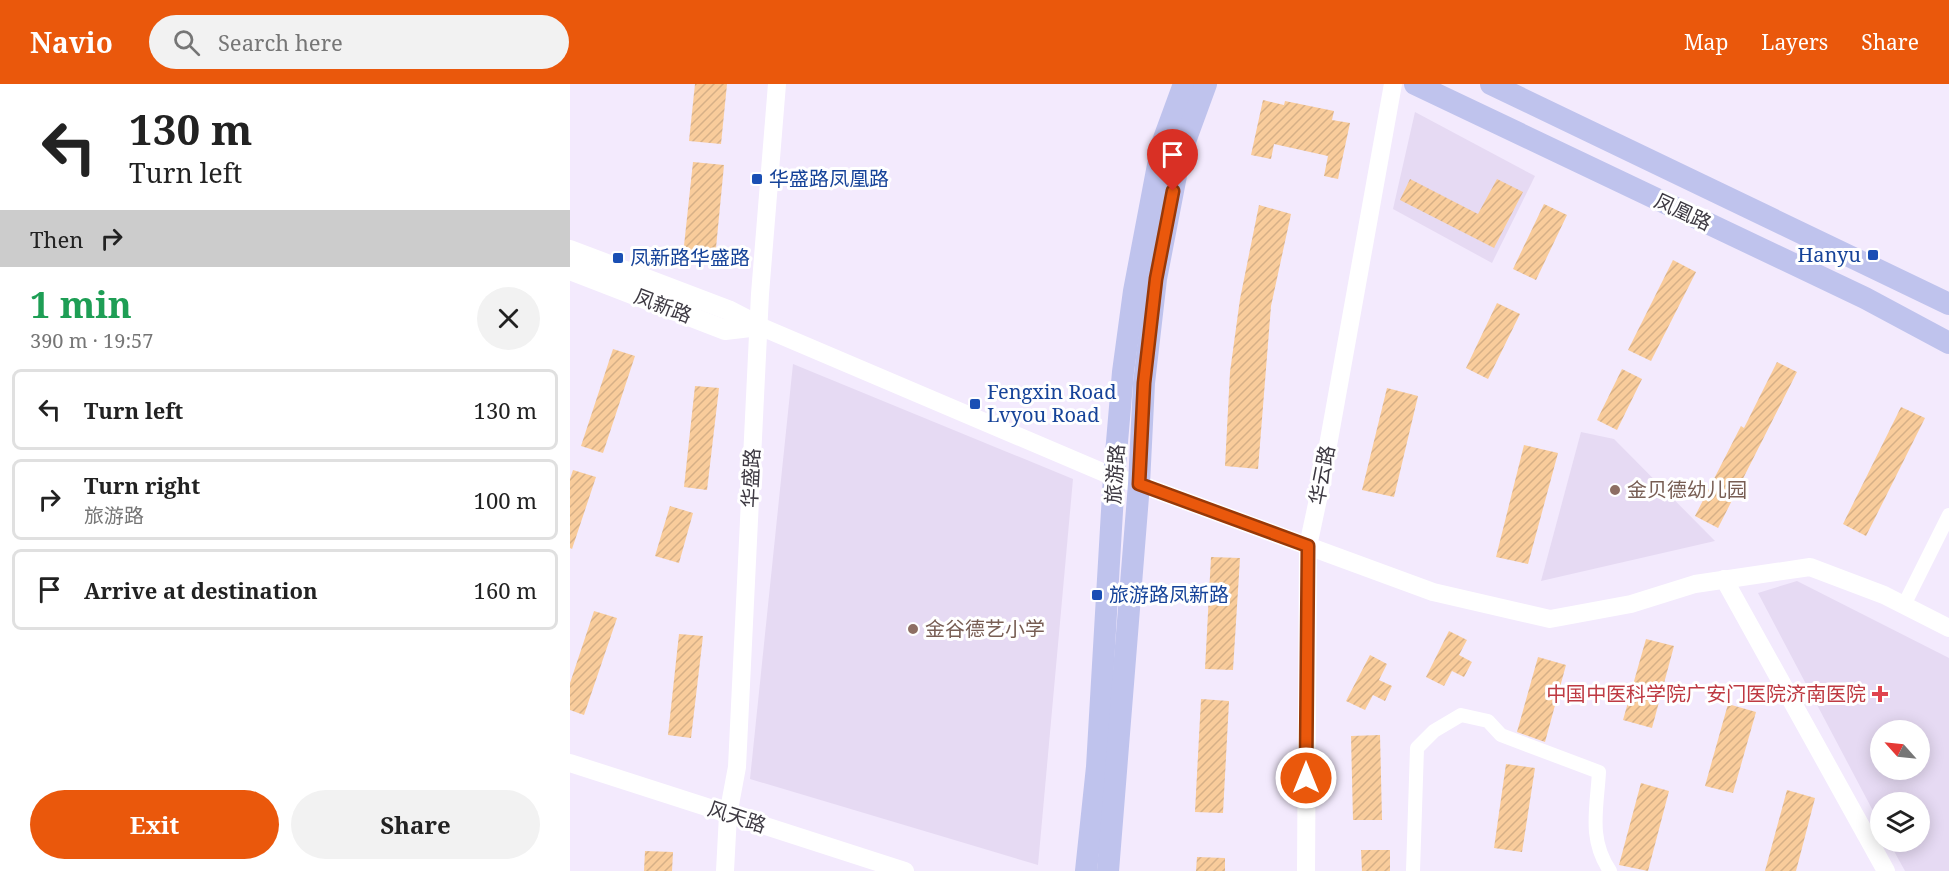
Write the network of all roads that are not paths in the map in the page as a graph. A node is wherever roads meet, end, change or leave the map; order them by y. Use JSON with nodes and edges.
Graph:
{"nodes":[{"id":1,"x":777,"y":84,"type":"edge"},
{"id":2,"x":1184,"y":84,"type":"edge"},
{"id":3,"x":1206,"y":84,"type":"edge"},
{"id":4,"x":1393,"y":84,"type":"edge"},
{"id":5,"x":1415,"y":84,"type":"edge"},
{"id":6,"x":1491,"y":84,"type":"edge"},
{"id":7,"x":570,"y":250,"type":"edge"},
{"id":8,"x":570,"y":270,"type":"edge"},
{"id":9,"x":1949,"y":304,"type":"edge"},
{"id":10,"x":759,"y":327,"type":"junction"},
{"id":11,"x":1949,"y":343,"type":"edge"},
{"id":12,"x":1114,"y":477,"type":"junction"},
{"id":13,"x":1139,"y":484,"type":"junction"},
{"id":14,"x":1949,"y":515,"type":"edge"},
{"id":15,"x":1308,"y":546,"type":"junction"},
{"id":16,"x":1724,"y":579,"type":"junction"},
{"id":17,"x":1904,"y":605,"type":"junction"},
{"id":18,"x":1949,"y":628,"type":"edge"},
{"id":19,"x":570,"y":763,"type":"edge"},
{"id":20,"x":728,"y":815,"type":"junction"},
{"id":21,"x":725,"y":871,"type":"edge"},
{"id":22,"x":904,"y":871,"type":"edge"},
{"id":23,"x":1086,"y":871,"type":"edge"},
{"id":24,"x":1108,"y":871,"type":"edge"},
{"id":25,"x":1306,"y":871,"type":"edge"},
{"id":26,"x":1413,"y":871,"type":"edge"},
{"id":27,"x":1610,"y":871,"type":"edge"},
{"id":28,"x":1886,"y":871,"type":"edge"}],
"edges":[{"from":1,"to":10,"type":"street","name":"华盛路"},
{"from":2,"to":12,"type":"main road","name":"旅游路"},
{"from":3,"to":13,"type":"main road","name":"旅游路"},
{"from":4,"to":15,"type":"street","name":"华云路"},
{"from":5,"to":11,"type":"main road","name":"凤凰路"},
{"from":6,"to":9,"type":"main road","name":"凤凰路"},
{"from":7,"to":10,"type":"main road"},
{"from":8,"to":10,"type":"main road","name":"凤新路"},
{"from":10,"to":12,"type":"street"},
{"from":10,"to":20,"type":"street","name":"华盛路"},
{"from":12,"to":13,"type":"street"},
{"from":12,"to":23,"type":"main road","name":"旅游路"},
{"from":13,"to":15,"type":"street"},
{"from":13,"to":24,"type":"main road","name":"旅游路"},
{"from":14,"to":17,"type":"street"},
{"from":15,"to":16,"type":"street"},
{"from":15,"to":25,"type":"street","name":"华云路"},
{"from":16,"to":17,"type":"street"},
{"from":16,"to":28,"type":"street"},
{"from":17,"to":18,"type":"street"},
{"from":19,"to":20,"type":"street","name":"风天路"},
{"from":20,"to":21,"type":"street","name":"华盛路"},
{"from":20,"to":22,"type":"street","name":"风天路"},
{"from":26,"to":27,"type":"street"}]}
